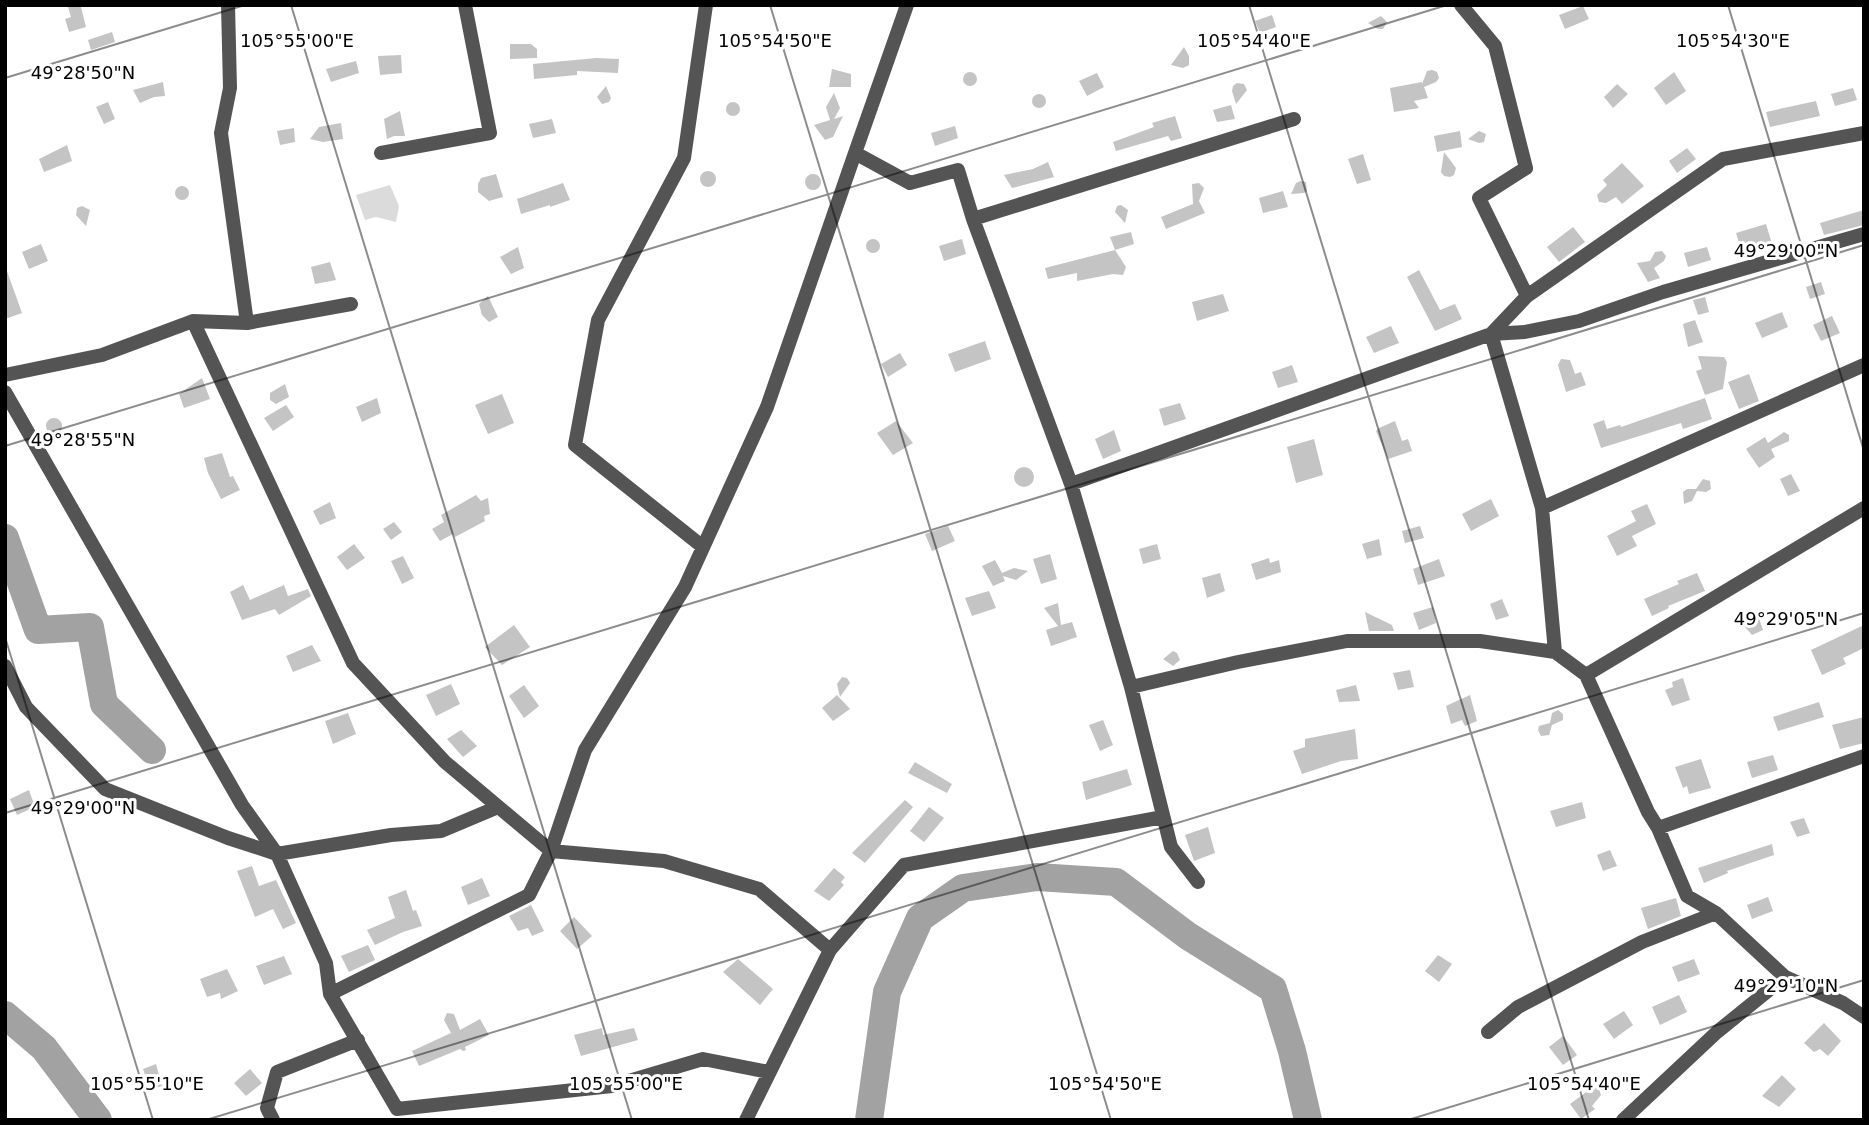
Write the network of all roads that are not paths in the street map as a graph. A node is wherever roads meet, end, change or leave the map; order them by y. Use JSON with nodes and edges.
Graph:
{"nodes":[{"id":1,"x":228,"y":5,"type":"edge"},
{"id":2,"x":465,"y":5,"type":"edge"},
{"id":3,"x":706,"y":5,"type":"edge"},
{"id":4,"x":907,"y":5,"type":"edge"},
{"id":5,"x":1461,"y":5,"type":"edge"},
{"id":6,"x":1294,"y":119,"type":"dead end"},
{"id":7,"x":1864,"y":133,"type":"edge"},
{"id":8,"x":381,"y":153,"type":"dead end"},
{"id":9,"x":855,"y":153,"type":"junction"},
{"id":10,"x":973,"y":219,"type":"junction"},
{"id":11,"x":1864,"y":234,"type":"edge"},
{"id":12,"x":1527,"y":296,"type":"junction"},
{"id":13,"x":351,"y":304,"type":"dead end"},
{"id":14,"x":193,"y":321,"type":"junction"},
{"id":15,"x":247,"y":323,"type":"junction"},
{"id":16,"x":1491,"y":334,"type":"junction"},
{"id":17,"x":1864,"y":365,"type":"edge"},
{"id":18,"x":5,"y":375,"type":"edge"},
{"id":19,"x":5,"y":392,"type":"edge"},
{"id":20,"x":1071,"y":484,"type":"junction"},
{"id":21,"x":1542,"y":508,"type":"junction"},
{"id":22,"x":1864,"y":508,"type":"edge"},
{"id":23,"x":703,"y":547,"type":"junction"},
{"id":24,"x":1555,"y":652,"type":"junction"},
{"id":25,"x":5,"y":666,"type":"edge"},
{"id":26,"x":1587,"y":675,"type":"junction"},
{"id":27,"x":1131,"y":687,"type":"junction"},
{"id":28,"x":1864,"y":756,"type":"edge"},
{"id":29,"x":498,"y":807,"type":"junction"},
{"id":30,"x":1163,"y":817,"type":"junction"},
{"id":31,"x":1658,"y":828,"type":"junction"},
{"id":32,"x":551,"y":851,"type":"junction"},
{"id":33,"x":277,"y":854,"type":"junction"},
{"id":34,"x":1198,"y":882,"type":"dead end"},
{"id":35,"x":1716,"y":913,"type":"junction"},
{"id":36,"x":830,"y":950,"type":"junction"},
{"id":37,"x":1785,"y":977,"type":"junction"},
{"id":38,"x":330,"y":994,"type":"junction"},
{"id":39,"x":1864,"y":1017,"type":"edge"},
{"id":40,"x":1488,"y":1032,"type":"dead end"},
{"id":41,"x":358,"y":1040,"type":"junction"},
{"id":42,"x":769,"y":1072,"type":"junction"},
{"id":43,"x":273,"y":1120,"type":"edge"},
{"id":44,"x":746,"y":1120,"type":"edge"},
{"id":45,"x":1623,"y":1120,"type":"edge"}],
"edges":[{"from":1,"to":15,"type":"street"},
{"from":2,"to":8,"type":"street"},
{"from":3,"to":23,"type":"street"},
{"from":4,"to":9,"type":"street"},
{"from":5,"to":12,"type":"street"},
{"from":6,"to":10,"type":"street"},
{"from":7,"to":12,"type":"street"},
{"from":9,"to":10,"type":"street"},
{"from":9,"to":23,"type":"street"},
{"from":10,"to":20,"type":"street"},
{"from":11,"to":16,"type":"street"},
{"from":12,"to":16,"type":"street"},
{"from":13,"to":15,"type":"street"},
{"from":14,"to":15,"type":"street"},
{"from":14,"to":18,"type":"street"},
{"from":14,"to":29,"type":"street"},
{"from":16,"to":20,"type":"street"},
{"from":16,"to":21,"type":"street"},
{"from":17,"to":21,"type":"street"},
{"from":19,"to":33,"type":"street"},
{"from":20,"to":27,"type":"street"},
{"from":21,"to":24,"type":"street"},
{"from":22,"to":26,"type":"street"},
{"from":23,"to":32,"type":"street"},
{"from":24,"to":26,"type":"street"},
{"from":24,"to":27,"type":"street"},
{"from":25,"to":33,"type":"street"},
{"from":26,"to":31,"type":"street"},
{"from":27,"to":30,"type":"street"},
{"from":28,"to":31,"type":"street"},
{"from":29,"to":32,"type":"street"},
{"from":29,"to":33,"type":"street"},
{"from":30,"to":34,"type":"street"},
{"from":30,"to":36,"type":"street"},
{"from":31,"to":35,"type":"street"},
{"from":32,"to":36,"type":"street"},
{"from":32,"to":38,"type":"street"},
{"from":33,"to":38,"type":"street"},
{"from":35,"to":37,"type":"street"},
{"from":35,"to":40,"type":"street"},
{"from":36,"to":42,"type":"street"},
{"from":37,"to":39,"type":"street"},
{"from":37,"to":45,"type":"street"},
{"from":38,"to":41,"type":"street"},
{"from":41,"to":42,"type":"street"},
{"from":41,"to":43,"type":"street"},
{"from":42,"to":44,"type":"street"}]}
